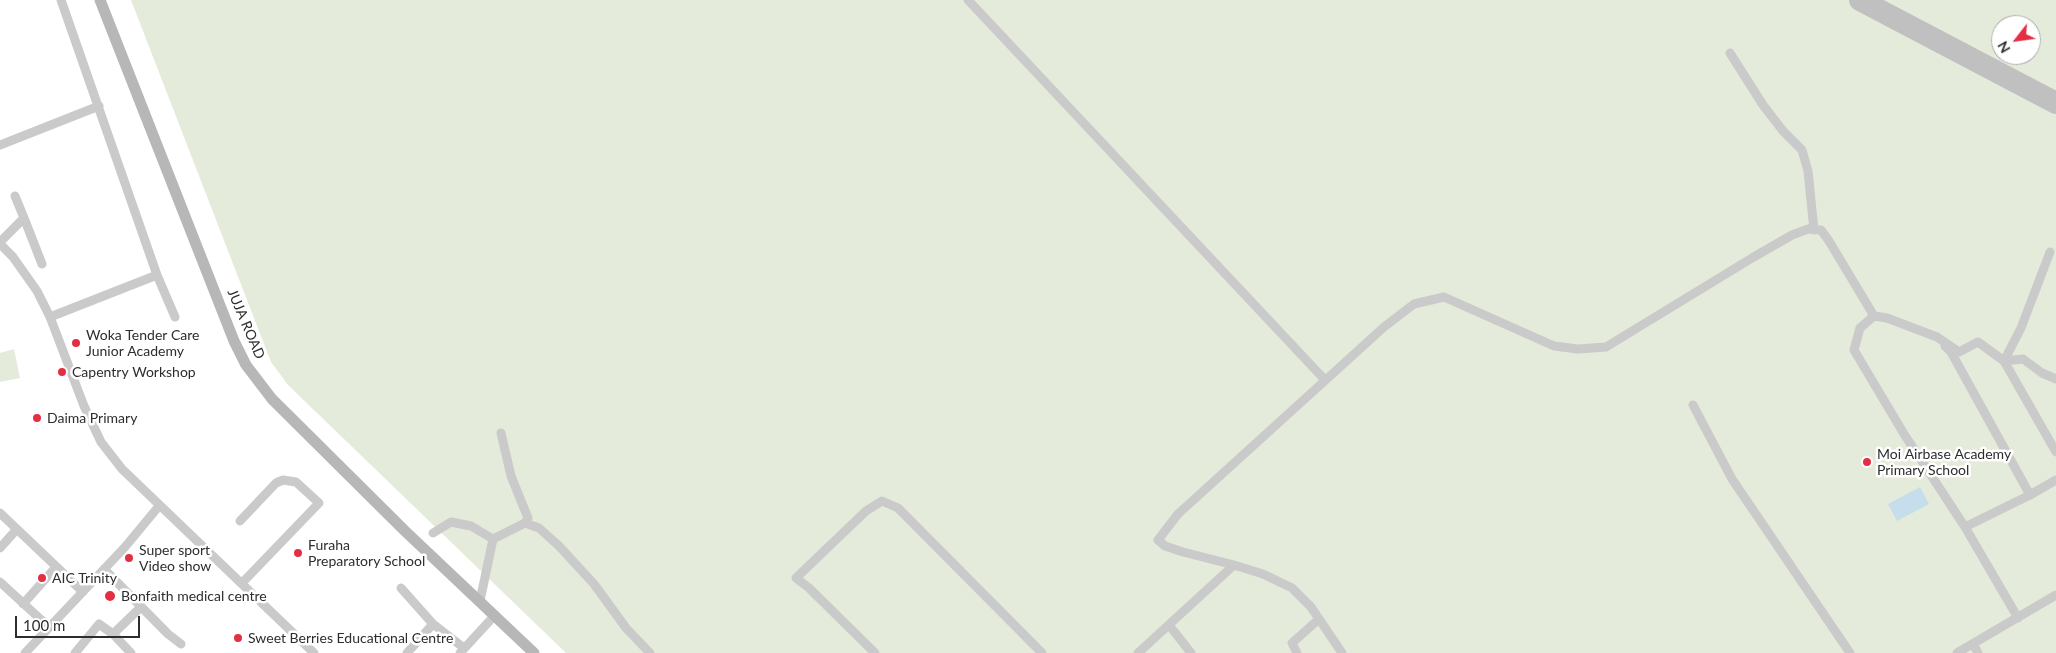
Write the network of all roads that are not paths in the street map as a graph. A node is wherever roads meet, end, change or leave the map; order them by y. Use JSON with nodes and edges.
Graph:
{"nodes":[{"id":1,"x":61,"y":0,"type":"edge"},
{"id":2,"x":100,"y":0,"type":"edge"},
{"id":3,"x":968,"y":0,"type":"edge"},
{"id":4,"x":1730,"y":53,"type":"dead end"},
{"id":5,"x":99,"y":106,"type":"junction"},
{"id":6,"x":0,"y":145,"type":"edge"},
{"id":7,"x":15,"y":196,"type":"dead end"},
{"id":8,"x":24,"y":218,"type":"junction"},
{"id":9,"x":1814,"y":230,"type":"junction"},
{"id":10,"x":0,"y":243,"type":"edge"},
{"id":11,"x":2050,"y":252,"type":"dead end"},
{"id":12,"x":42,"y":264,"type":"dead end"},
{"id":13,"x":157,"y":276,"type":"junction"},
{"id":14,"x":1874,"y":316,"type":"junction"},
{"id":15,"x":50,"y":317,"type":"junction"},
{"id":16,"x":175,"y":317,"type":"dead end"},
{"id":17,"x":1938,"y":336,"type":"junction"},
{"id":18,"x":2004,"y":360,"type":"junction"},
{"id":19,"x":2056,"y":379,"type":"edge"},
{"id":20,"x":1325,"y":380,"type":"junction"},
{"id":21,"x":1693,"y":405,"type":"dead end"},
{"id":22,"x":501,"y":434,"type":"dead end"},
{"id":23,"x":2056,"y":452,"type":"edge"},
{"id":24,"x":2056,"y":480,"type":"edge"},
{"id":25,"x":2030,"y":495,"type":"junction"},
{"id":26,"x":159,"y":506,"type":"junction"},
{"id":27,"x":0,"y":513,"type":"edge"},
{"id":28,"x":240,"y":521,"type":"dead end"},
{"id":29,"x":525,"y":523,"type":"junction"},
{"id":30,"x":1965,"y":527,"type":"junction"},
{"id":31,"x":17,"y":529,"type":"junction"},
{"id":32,"x":433,"y":533,"type":"dead end"},
{"id":33,"x":493,"y":539,"type":"junction"},
{"id":34,"x":0,"y":548,"type":"edge"},
{"id":35,"x":1234,"y":565,"type":"junction"},
{"id":36,"x":56,"y":568,"type":"junction"},
{"id":37,"x":104,"y":570,"type":"junction"},
{"id":38,"x":0,"y":582,"type":"edge"},
{"id":39,"x":242,"y":583,"type":"junction"},
{"id":40,"x":400,"y":588,"type":"dead end"},
{"id":41,"x":83,"y":592,"type":"junction"},
{"id":42,"x":2056,"y":595,"type":"edge"},
{"id":43,"x":480,"y":601,"type":"junction"},
{"id":44,"x":23,"y":604,"type":"junction"},
{"id":45,"x":141,"y":607,"type":"junction"},
{"id":46,"x":495,"y":615,"type":"junction"},
{"id":47,"x":2018,"y":618,"type":"junction"},
{"id":48,"x":1319,"y":619,"type":"junction"},
{"id":49,"x":433,"y":624,"type":"junction"},
{"id":50,"x":1169,"y":624,"type":"junction"},
{"id":51,"x":48,"y":627,"type":"junction"},
{"id":52,"x":113,"y":634,"type":"junction"},
{"id":53,"x":181,"y":644,"type":"dead end"},
{"id":54,"x":1973,"y":644,"type":"junction"},
{"id":55,"x":462,"y":651,"type":"edge"},
{"id":56,"x":25,"y":653,"type":"edge"},
{"id":57,"x":74,"y":653,"type":"edge"},
{"id":58,"x":132,"y":653,"type":"edge"},
{"id":59,"x":314,"y":653,"type":"edge"},
{"id":60,"x":407,"y":653,"type":"edge"},
{"id":61,"x":534,"y":653,"type":"edge"},
{"id":62,"x":650,"y":653,"type":"edge"},
{"id":63,"x":875,"y":653,"type":"edge"},
{"id":64,"x":1042,"y":653,"type":"edge"},
{"id":65,"x":1138,"y":653,"type":"edge"},
{"id":66,"x":1191,"y":653,"type":"edge"},
{"id":67,"x":1297,"y":653,"type":"edge"},
{"id":68,"x":1342,"y":653,"type":"edge"},
{"id":69,"x":1850,"y":653,"type":"edge"},
{"id":70,"x":1957,"y":653,"type":"edge"},
{"id":71,"x":1978,"y":653,"type":"edge"}],
"edges":[{"from":1,"to":5,"type":"street"},
{"from":2,"to":43,"type":"main road","name":"JUJA ROAD"},
{"from":3,"to":20,"type":"street"},
{"from":4,"to":9,"type":"street"},
{"from":5,"to":6,"type":"street"},
{"from":5,"to":13,"type":"street"},
{"from":7,"to":8,"type":"street"},
{"from":8,"to":10,"type":"street"},
{"from":8,"to":12,"type":"street"},
{"from":9,"to":14,"type":"street"},
{"from":9,"to":20,"type":"street"},
{"from":10,"to":15,"type":"street"},
{"from":11,"to":18,"type":"street"},
{"from":13,"to":15,"type":"street"},
{"from":13,"to":16,"type":"street"},
{"from":14,"to":17,"type":"street"},
{"from":14,"to":30,"type":"street"},
{"from":15,"to":26,"type":"street"},
{"from":17,"to":18,"type":"street"},
{"from":17,"to":25,"type":"street"},
{"from":18,"to":19,"type":"street"},
{"from":18,"to":23,"type":"street"},
{"from":20,"to":35,"type":"street"},
{"from":21,"to":69,"type":"street"},
{"from":22,"to":29,"type":"street"},
{"from":24,"to":25,"type":"street"},
{"from":25,"to":30,"type":"street"},
{"from":26,"to":37,"type":"street"},
{"from":26,"to":39,"type":"street"},
{"from":27,"to":31,"type":"street"},
{"from":28,"to":39,"type":"street"},
{"from":29,"to":33,"type":"street"},
{"from":29,"to":62,"type":"street"},
{"from":30,"to":47,"type":"street"},
{"from":31,"to":34,"type":"street"},
{"from":31,"to":36,"type":"street"},
{"from":32,"to":33,"type":"street"},
{"from":33,"to":43,"type":"street"},
{"from":35,"to":48,"type":"street"},
{"from":35,"to":50,"type":"street"},
{"from":36,"to":41,"type":"street"},
{"from":36,"to":44,"type":"street"},
{"from":37,"to":41,"type":"street"},
{"from":37,"to":45,"type":"street"},
{"from":38,"to":44,"type":"street"},
{"from":39,"to":59,"type":"street"},
{"from":40,"to":49,"type":"street"},
{"from":41,"to":51,"type":"street"},
{"from":42,"to":47,"type":"street"},
{"from":43,"to":46,"type":"main road","name":"JUJA ROAD"},
{"from":44,"to":51,"type":"street"},
{"from":45,"to":52,"type":"street"},
{"from":45,"to":53,"type":"street"},
{"from":46,"to":55,"type":"street"},
{"from":46,"to":61,"type":"main road","name":"JUJA ROAD"},
{"from":47,"to":54,"type":"street"},
{"from":48,"to":67,"type":"street"},
{"from":48,"to":68,"type":"street"},
{"from":49,"to":55,"type":"street"},
{"from":49,"to":60,"type":"street"},
{"from":50,"to":65,"type":"street"},
{"from":50,"to":66,"type":"street"},
{"from":51,"to":56,"type":"street"},
{"from":52,"to":57,"type":"street"},
{"from":52,"to":58,"type":"street"},
{"from":54,"to":70,"type":"street"},
{"from":54,"to":71,"type":"street"},
{"from":63,"to":64,"type":"street"}]}
